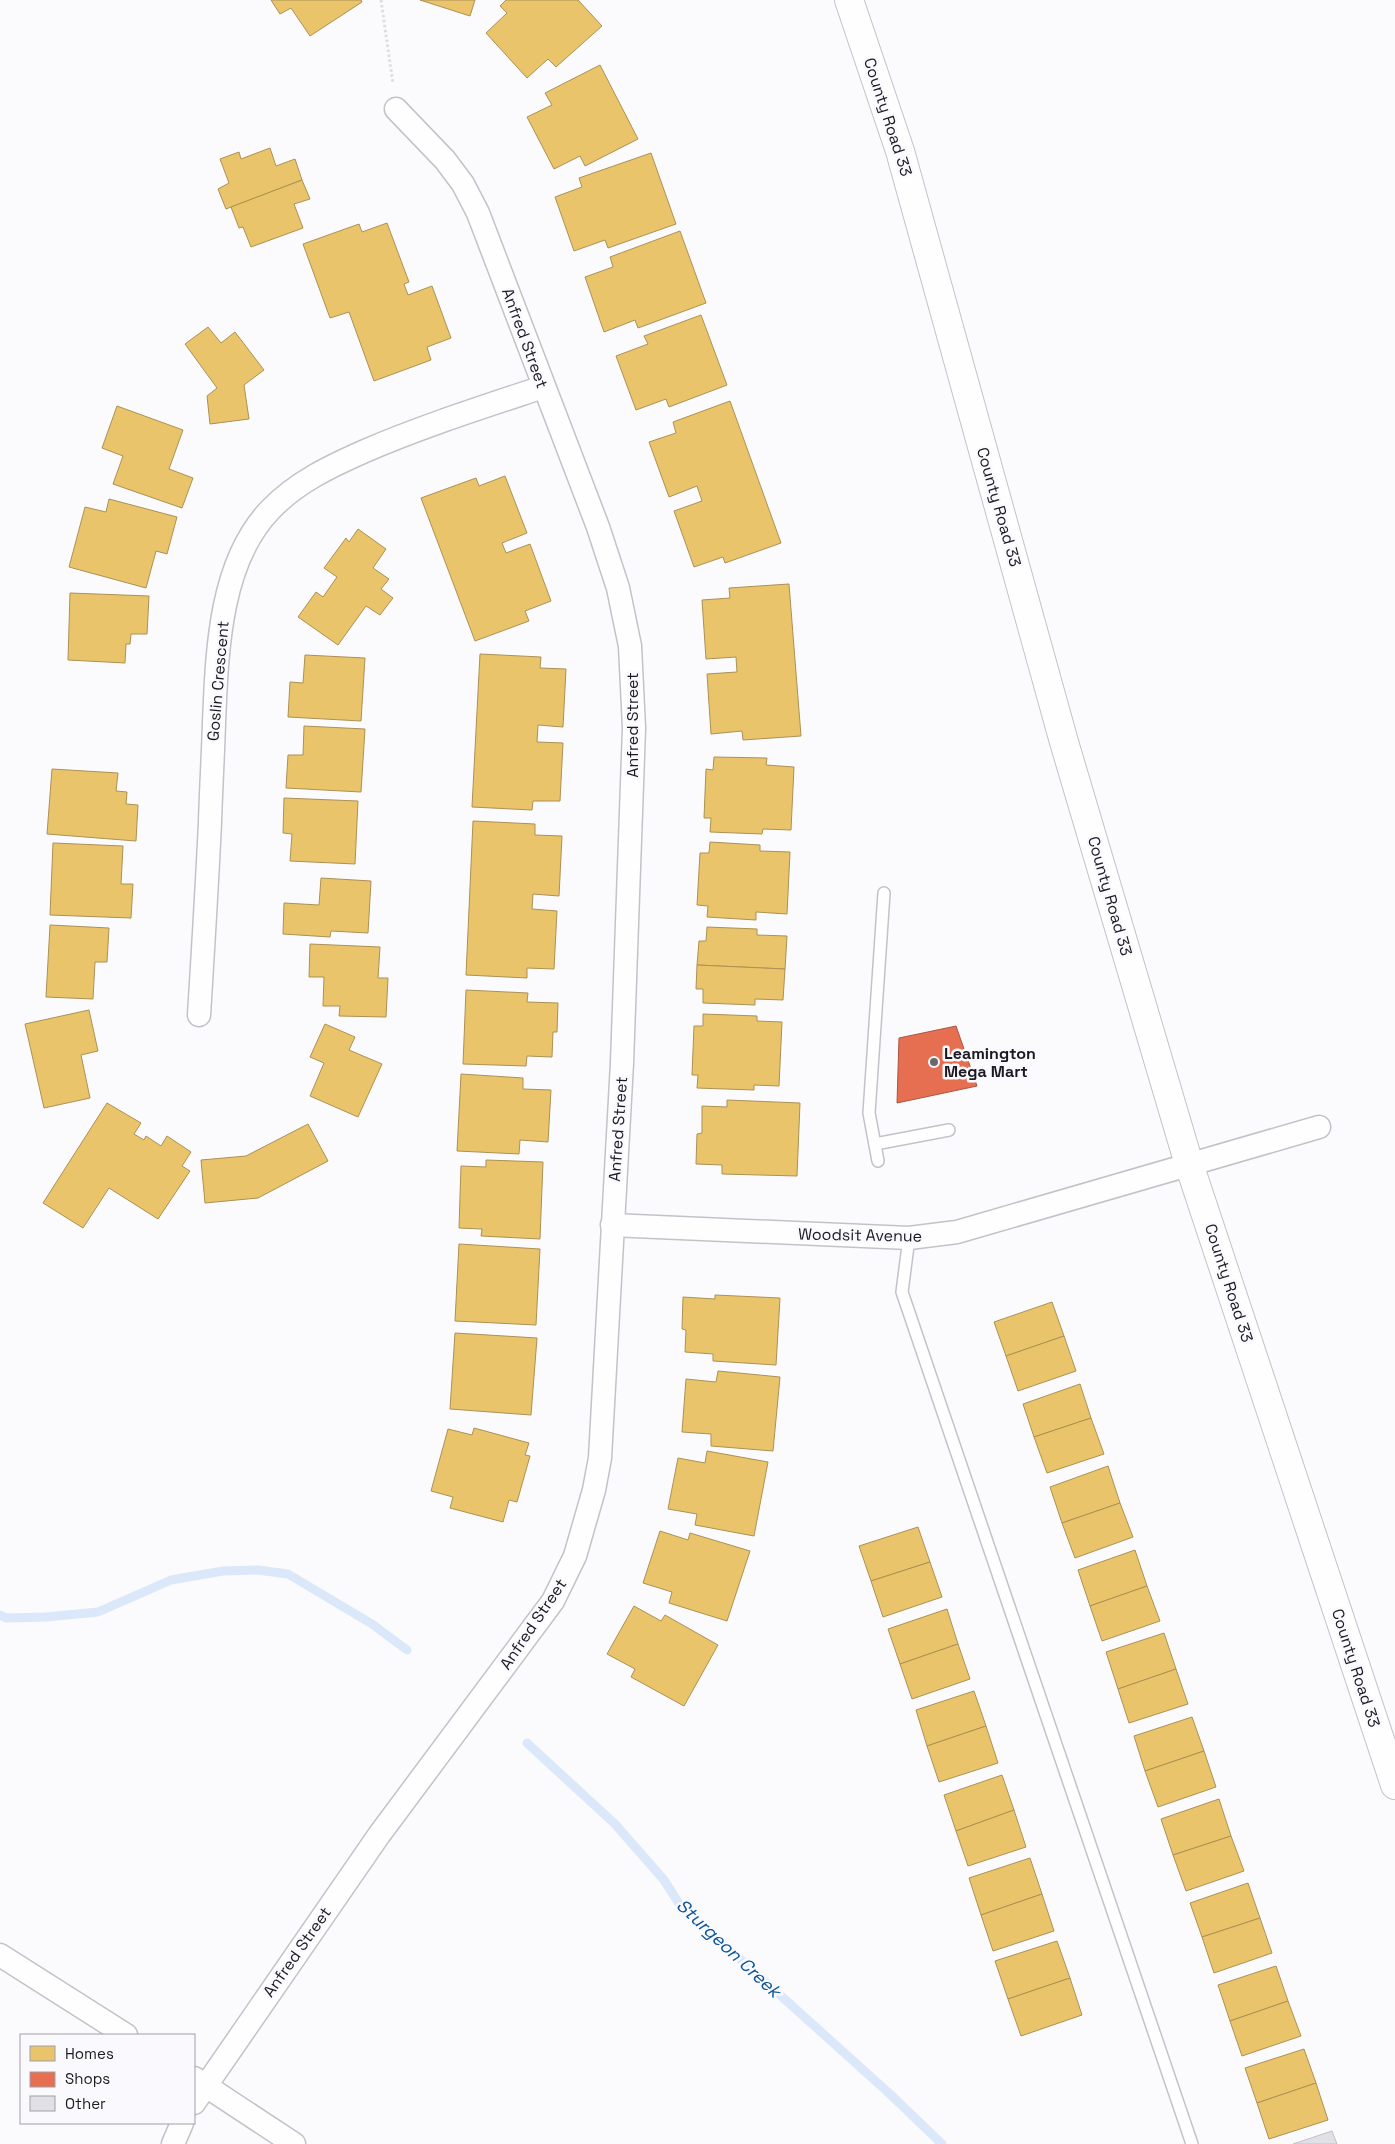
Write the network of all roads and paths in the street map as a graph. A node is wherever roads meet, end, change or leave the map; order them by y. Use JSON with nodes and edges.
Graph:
{"nodes":[{"id":1,"x":381,"y":0,"type":"edge"},
{"id":2,"x":849,"y":0,"type":"edge"},
{"id":3,"x":396,"y":109,"type":"joint"},
{"id":4,"x":543,"y":387,"type":"junction"},
{"id":5,"x":884,"y":893,"type":"dead end"},
{"id":6,"x":199,"y":1015,"type":"dead end"},
{"id":7,"x":1318,"y":1127,"type":"dead end"},
{"id":8,"x":949,"y":1130,"type":"dead end"},
{"id":9,"x":875,"y":1144,"type":"junction"},
{"id":10,"x":878,"y":1162,"type":"dead end"},
{"id":11,"x":1189,"y":1164,"type":"junction"},
{"id":12,"x":612,"y":1225,"type":"junction"},
{"id":13,"x":910,"y":1238,"type":"junction"},
{"id":14,"x":1395,"y":1785,"type":"edge"},
{"id":15,"x":0,"y":1955,"type":"edge"},
{"id":16,"x":124,"y":2034,"type":"edge"},
{"id":17,"x":197,"y":2089,"type":"edge"},
{"id":18,"x":182,"y":2124,"type":"edge"},
{"id":19,"x":173,"y":2144,"type":"edge"},
{"id":20,"x":294,"y":2144,"type":"edge"},
{"id":21,"x":1192,"y":2144,"type":"edge"}],
"edges":[{"from":1,"to":3,"type":"path"},
{"from":2,"to":11,"type":"main road","name":"County Road 33"},
{"from":3,"to":4,"type":"street","name":"Anfred Street"},
{"from":4,"to":6,"type":"street","name":"Goslin Crescent"},
{"from":4,"to":12,"type":"street","name":"Anfred Street"},
{"from":5,"to":9,"type":"lane"},
{"from":7,"to":11,"type":"street","name":"Woodsit Avenue"},
{"from":8,"to":9,"type":"lane"},
{"from":9,"to":10,"type":"lane"},
{"from":11,"to":13,"type":"street","name":"Woodsit Avenue"},
{"from":11,"to":14,"type":"main road","name":"County Road 33"},
{"from":12,"to":13,"type":"street","name":"Woodsit Avenue"},
{"from":12,"to":17,"type":"street","name":"Anfred Street"},
{"from":13,"to":21,"type":"lane"},
{"from":15,"to":16,"type":"street"},
{"from":17,"to":20,"type":"street"},
{"from":18,"to":19,"type":"street"}]}
